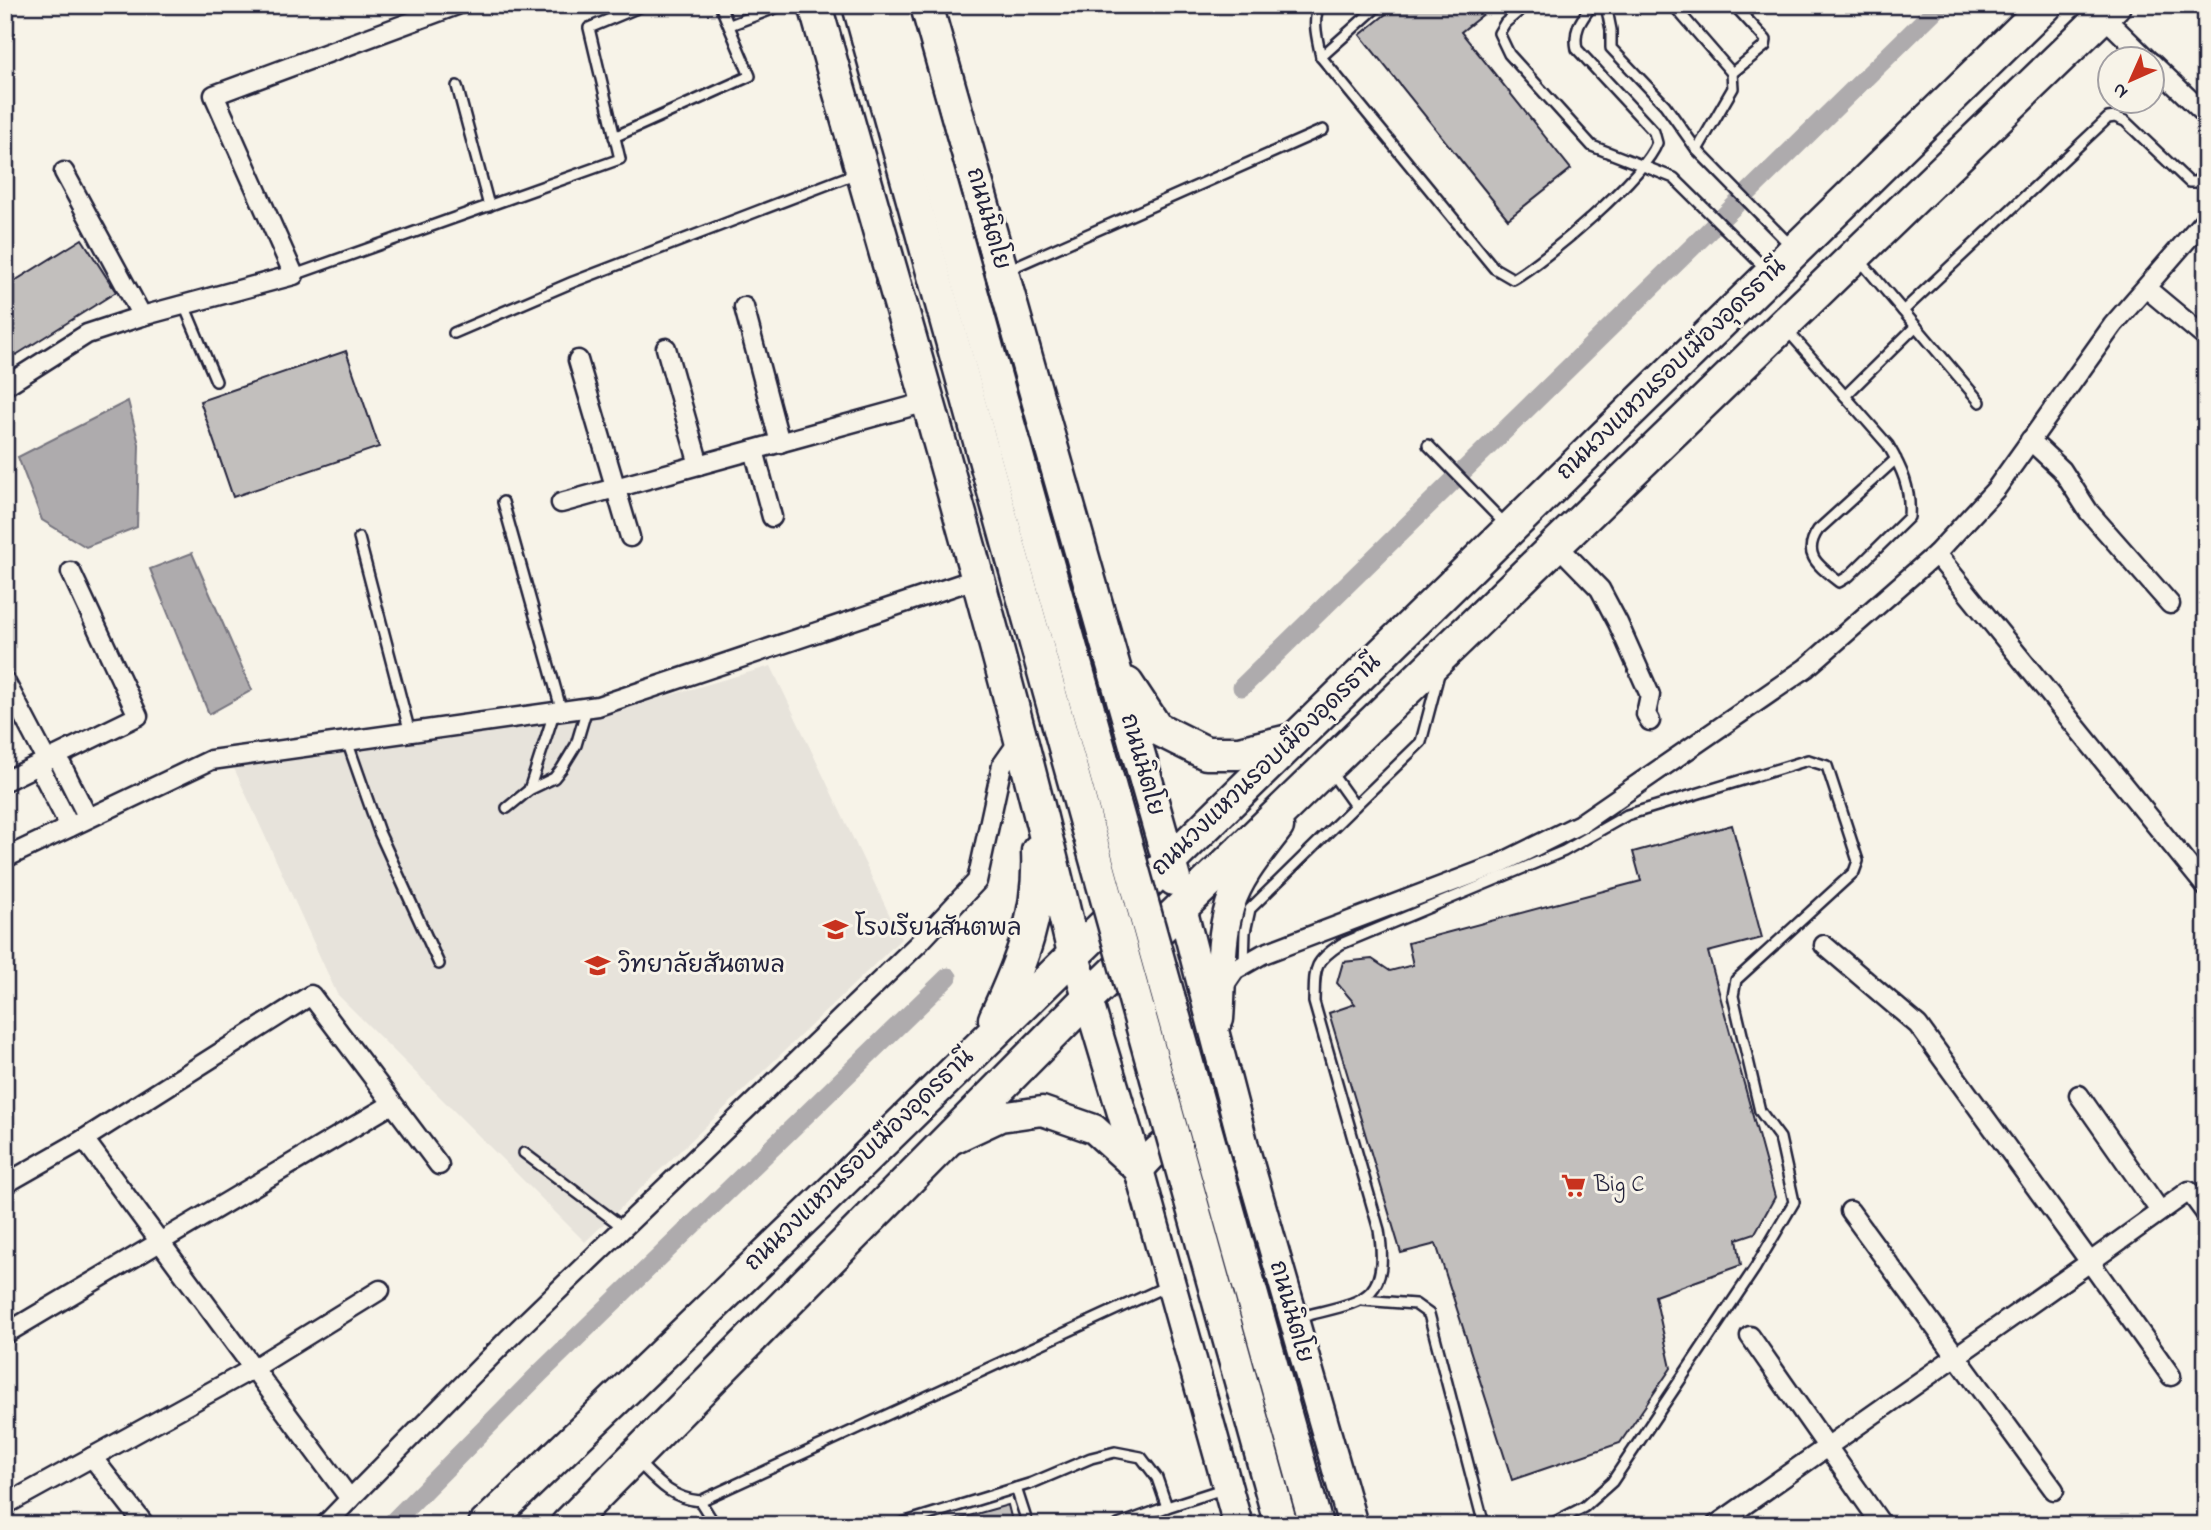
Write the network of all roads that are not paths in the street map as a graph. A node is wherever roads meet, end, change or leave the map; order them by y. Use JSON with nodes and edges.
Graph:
{"nodes":[{"id":1,"x":457,"y":5,"type":"edge"},
{"id":2,"x":644,"y":5,"type":"edge"},
{"id":3,"x":720,"y":5,"type":"edge"},
{"id":4,"x":783,"y":5,"type":"edge"},
{"id":5,"x":815,"y":5,"type":"edge"},
{"id":6,"x":891,"y":5,"type":"edge"},
{"id":7,"x":926,"y":5,"type":"edge"},
{"id":8,"x":1320,"y":5,"type":"edge"},
{"id":9,"x":1380,"y":5,"type":"edge"},
{"id":10,"x":1526,"y":5,"type":"edge"},
{"id":11,"x":1592,"y":5,"type":"edge"},
{"id":12,"x":1606,"y":5,"type":"edge"},
{"id":13,"x":1673,"y":5,"type":"edge"},
{"id":14,"x":1734,"y":5,"type":"edge"},
{"id":15,"x":2046,"y":5,"type":"edge"},
{"id":16,"x":859,"y":7,"type":"edge"},
{"id":17,"x":2109,"y":11,"type":"edge"},
{"id":18,"x":730,"y":25,"type":"junction"},
{"id":19,"x":2138,"y":46,"type":"edge"},
{"id":20,"x":1321,"y":57,"type":"junction"},
{"id":21,"x":1732,"y":73,"type":"junction"},
{"id":22,"x":2166,"y":76,"type":"edge"},
{"id":23,"x":457,"y":86,"type":"dead end"},
{"id":24,"x":2206,"y":115,"type":"edge"},
{"id":25,"x":1323,"y":130,"type":"dead end"},
{"id":26,"x":614,"y":137,"type":"junction"},
{"id":27,"x":1697,"y":150,"type":"junction"},
{"id":28,"x":1644,"y":166,"type":"junction"},
{"id":29,"x":862,"y":171,"type":"junction"},
{"id":30,"x":64,"y":172,"type":"dead end"},
{"id":31,"x":2206,"y":172,"type":"edge"},
{"id":32,"x":489,"y":206,"type":"junction"},
{"id":33,"x":2206,"y":218,"type":"edge"},
{"id":34,"x":1795,"y":251,"type":"junction"},
{"id":35,"x":1856,"y":255,"type":"junction"},
{"id":36,"x":1003,"y":272,"type":"junction"},
{"id":37,"x":1771,"y":274,"type":"junction"},
{"id":38,"x":294,"y":275,"type":"junction"},
{"id":39,"x":2146,"y":288,"type":"junction"},
{"id":40,"x":184,"y":304,"type":"junction"},
{"id":41,"x":744,"y":307,"type":"dead end"},
{"id":42,"x":1903,"y":311,"type":"junction"},
{"id":43,"x":142,"y":316,"type":"junction"},
{"id":44,"x":1784,"y":326,"type":"junction"},
{"id":45,"x":1916,"y":326,"type":"junction"},
{"id":46,"x":454,"y":333,"type":"dead end"},
{"id":47,"x":2206,"y":338,"type":"edge"},
{"id":48,"x":666,"y":348,"type":"dead end"},
{"id":49,"x":578,"y":360,"type":"dead end"},
{"id":50,"x":216,"y":381,"type":"dead end"},
{"id":51,"x":5,"y":386,"type":"edge"},
{"id":52,"x":1845,"y":396,"type":"junction"},
{"id":53,"x":927,"y":402,"type":"junction"},
{"id":54,"x":1980,"y":402,"type":"dead end"},
{"id":55,"x":2030,"y":440,"type":"junction"},
{"id":56,"x":780,"y":443,"type":"junction"},
{"id":57,"x":1428,"y":444,"type":"dead end"},
{"id":58,"x":754,"y":450,"type":"junction"},
{"id":59,"x":1896,"y":459,"type":"junction"},
{"id":60,"x":699,"y":465,"type":"junction"},
{"id":61,"x":615,"y":488,"type":"junction"},
{"id":62,"x":503,"y":502,"type":"dead end"},
{"id":63,"x":561,"y":503,"type":"dead end"},
{"id":64,"x":772,"y":517,"type":"dead end"},
{"id":65,"x":1510,"y":529,"type":"junction"},
{"id":66,"x":630,"y":537,"type":"dead end"},
{"id":67,"x":359,"y":538,"type":"dead end"},
{"id":68,"x":1557,"y":545,"type":"junction"},
{"id":69,"x":1936,"y":554,"type":"junction"},
{"id":70,"x":71,"y":572,"type":"dead end"},
{"id":71,"x":978,"y":578,"type":"junction"},
{"id":72,"x":2170,"y":604,"type":"dead end"},
{"id":73,"x":1445,"y":653,"type":"junction"},
{"id":74,"x":1114,"y":672,"type":"junction"},
{"id":75,"x":5,"y":681,"type":"edge"},
{"id":76,"x":586,"y":708,"type":"junction"},
{"id":77,"x":558,"y":712,"type":"junction"},
{"id":78,"x":1650,"y":721,"type":"dead end"},
{"id":79,"x":410,"y":733,"type":"junction"},
{"id":80,"x":1021,"y":738,"type":"junction"},
{"id":81,"x":1294,"y":739,"type":"junction"},
{"id":82,"x":347,"y":741,"type":"junction"},
{"id":83,"x":47,"y":761,"type":"junction"},
{"id":84,"x":1323,"y":771,"type":"junction"},
{"id":85,"x":1033,"y":780,"type":"junction"},
{"id":86,"x":5,"y":781,"type":"edge"},
{"id":87,"x":529,"y":790,"type":"junction"},
{"id":88,"x":1355,"y":806,"type":"junction"},
{"id":89,"x":507,"y":808,"type":"dead end"},
{"id":90,"x":88,"y":818,"type":"junction"},
{"id":91,"x":70,"y":827,"type":"junction"},
{"id":92,"x":5,"y":859,"type":"edge"},
{"id":93,"x":1169,"y":862,"type":"junction"},
{"id":94,"x":2206,"y":887,"type":"edge"},
{"id":95,"x":1182,"y":908,"type":"junction"},
{"id":96,"x":1824,"y":945,"type":"dead end"},
{"id":97,"x":1074,"y":953,"type":"junction"},
{"id":98,"x":439,"y":964,"type":"dead end"},
{"id":99,"x":1244,"y":965,"type":"junction"},
{"id":100,"x":1221,"y":991,"type":"junction"},
{"id":101,"x":1087,"y":999,"type":"junction"},
{"id":102,"x":988,"y":1036,"type":"junction"},
{"id":103,"x":1217,"y":1044,"type":"junction"},
{"id":104,"x":2079,"y":1095,"type":"dead end"},
{"id":105,"x":392,"y":1104,"type":"junction"},
{"id":106,"x":84,"y":1139,"type":"junction"},
{"id":107,"x":944,"y":1143,"type":"junction"},
{"id":108,"x":1244,"y":1146,"type":"junction"},
{"id":109,"x":524,"y":1153,"type":"dead end"},
{"id":110,"x":439,"y":1165,"type":"dead end"},
{"id":111,"x":1139,"y":1170,"type":"junction"},
{"id":112,"x":5,"y":1184,"type":"edge"},
{"id":113,"x":1850,"y":1211,"type":"dead end"},
{"id":114,"x":2160,"y":1211,"type":"junction"},
{"id":115,"x":2206,"y":1214,"type":"edge"},
{"id":116,"x":624,"y":1228,"type":"junction"},
{"id":117,"x":161,"y":1243,"type":"junction"},
{"id":118,"x":2090,"y":1262,"type":"junction"},
{"id":119,"x":1170,"y":1284,"type":"junction"},
{"id":120,"x":380,"y":1290,"type":"dead end"},
{"id":121,"x":1362,"y":1300,"type":"junction"},
{"id":122,"x":1292,"y":1320,"type":"junction"},
{"id":123,"x":5,"y":1334,"type":"edge"},
{"id":124,"x":1750,"y":1336,"type":"dead end"},
{"id":125,"x":1957,"y":1356,"type":"junction"},
{"id":126,"x":254,"y":1368,"type":"junction"},
{"id":127,"x":2171,"y":1376,"type":"dead end"},
{"id":128,"x":1826,"y":1447,"type":"junction"},
{"id":129,"x":92,"y":1457,"type":"junction"},
{"id":130,"x":634,"y":1458,"type":"junction"},
{"id":131,"x":1016,"y":1488,"type":"junction"},
{"id":132,"x":1227,"y":1488,"type":"junction"},
{"id":133,"x":2053,"y":1490,"type":"dead end"},
{"id":134,"x":350,"y":1499,"type":"junction"},
{"id":135,"x":700,"y":1501,"type":"junction"},
{"id":136,"x":5,"y":1505,"type":"edge"},
{"id":137,"x":1167,"y":1507,"type":"junction"},
{"id":138,"x":145,"y":1525,"type":"edge"},
{"id":139,"x":325,"y":1525,"type":"edge"},
{"id":140,"x":485,"y":1525,"type":"edge"},
{"id":141,"x":567,"y":1525,"type":"edge"},
{"id":142,"x":715,"y":1525,"type":"edge"},
{"id":143,"x":896,"y":1525,"type":"edge"},
{"id":144,"x":1028,"y":1525,"type":"edge"},
{"id":145,"x":1118,"y":1525,"type":"edge"},
{"id":146,"x":1238,"y":1525,"type":"edge"},
{"id":147,"x":1281,"y":1525,"type":"edge"},
{"id":148,"x":1316,"y":1525,"type":"edge"},
{"id":149,"x":1353,"y":1525,"type":"edge"},
{"id":150,"x":1485,"y":1525,"type":"edge"},
{"id":151,"x":1549,"y":1525,"type":"edge"},
{"id":152,"x":1716,"y":1525,"type":"edge"},
{"id":153,"x":1882,"y":1525,"type":"edge"}],
"edges":[{"from":1,"to":38,"type":"street"},
{"from":2,"to":26,"type":"lane"},
{"from":3,"to":18,"type":"lane"},
{"from":4,"to":18,"type":"lane"},
{"from":5,"to":29,"type":"highway"},
{"from":6,"to":148,"type":"highway","name":"ถนนนิตโย","bridge":true},
{"from":7,"to":36,"type":"highway","name":"ถนนนิตโย"},
{"from":8,"to":20,"type":"lane"},
{"from":9,"to":20,"type":"lane"},
{"from":10,"to":28,"type":"lane"},
{"from":11,"to":28,"type":"lane"},
{"from":12,"to":27,"type":"lane"},
{"from":13,"to":21,"type":"lane"},
{"from":14,"to":21,"type":"lane"},
{"from":15,"to":34,"type":"highway","name":"ถนนวงแหวนรอบเมืองอุดรธานี"},
{"from":16,"to":147,"type":"highway","bridge":true},
{"from":17,"to":19,"type":"street"},
{"from":17,"to":35,"type":"highway","name":"ถนนวงแหวนรอบเมืองอุดรธานี"},
{"from":18,"to":26,"type":"lane"},
{"from":20,"to":28,"type":"lane"},
{"from":21,"to":27,"type":"lane"},
{"from":22,"to":24,"type":"street"},
{"from":23,"to":32,"type":"lane"},
{"from":25,"to":36,"type":"lane"},
{"from":26,"to":32,"type":"lane"},
{"from":27,"to":34,"type":"lane"},
{"from":28,"to":37,"type":"lane"},
{"from":29,"to":46,"type":"lane"},
{"from":29,"to":53,"type":"highway"},
{"from":30,"to":43,"type":"street"},
{"from":31,"to":42,"type":"lane"},
{"from":32,"to":38,"type":"lane"},
{"from":33,"to":39,"type":"street"},
{"from":34,"to":37,"type":"highway","name":"ถนนวงแหวนรอบเมืองอุดรธานี"},
{"from":35,"to":42,"type":"lane"},
{"from":35,"to":44,"type":"highway","name":"ถนนวงแหวนรอบเมืองอุดรธานี"},
{"from":36,"to":74,"type":"highway","name":"ถนนนิตโย"},
{"from":37,"to":65,"type":"highway","name":"ถนนวงแหวนรอบเมืองอุดรธานี"},
{"from":38,"to":40,"type":"street"},
{"from":39,"to":47,"type":"street"},
{"from":39,"to":55,"type":"street"},
{"from":40,"to":43,"type":"street"},
{"from":40,"to":50,"type":"lane"},
{"from":41,"to":56,"type":"street"},
{"from":42,"to":45,"type":"lane"},
{"from":43,"to":51,"type":"street"},
{"from":44,"to":52,"type":"lane"},
{"from":44,"to":68,"type":"highway","name":"ถนนวงแหวนรอบเมืองอุดรธานี"},
{"from":45,"to":52,"type":"lane"},
{"from":45,"to":54,"type":"lane"},
{"from":48,"to":60,"type":"street"},
{"from":49,"to":61,"type":"street"},
{"from":52,"to":59,"type":"lane"},
{"from":53,"to":56,"type":"street"},
{"from":53,"to":71,"type":"highway"},
{"from":55,"to":69,"type":"street"},
{"from":55,"to":72,"type":"street"},
{"from":56,"to":58,"type":"street"},
{"from":57,"to":65,"type":"lane"},
{"from":58,"to":60,"type":"street"},
{"from":58,"to":64,"type":"street"},
{"from":59,"to":59,"type":"lane"},
{"from":60,"to":61,"type":"street"},
{"from":61,"to":63,"type":"street"},
{"from":61,"to":66,"type":"street"},
{"from":62,"to":77,"type":"lane"},
{"from":65,"to":81,"type":"highway","name":"ถนนวงแหวนรอบเมืองอุดรธานี"},
{"from":67,"to":79,"type":"lane"},
{"from":68,"to":73,"type":"highway","name":"ถนนวงแหวนรอบเมืองอุดรธานี"},
{"from":68,"to":78,"type":"street"},
{"from":69,"to":94,"type":"street"},
{"from":69,"to":99,"type":"street"},
{"from":70,"to":83,"type":"street"},
{"from":71,"to":76,"type":"street"},
{"from":71,"to":80,"type":"highway"},
{"from":73,"to":84,"type":"highway","name":"ถนนวงแหวนรอบเมืองอุดรธานี"},
{"from":73,"to":88,"type":"lane"},
{"from":74,"to":80,"type":"highway"},
{"from":74,"to":81,"type":"highway"},
{"from":74,"to":93,"type":"highway","name":"ถนนนิตโย"},
{"from":75,"to":83,"type":"street"},
{"from":76,"to":77,"type":"street"},
{"from":76,"to":87,"type":"lane"},
{"from":77,"to":79,"type":"street"},
{"from":77,"to":87,"type":"lane"},
{"from":79,"to":82,"type":"street"},
{"from":80,"to":85,"type":"highway"},
{"from":80,"to":116,"type":"street"},
{"from":81,"to":93,"type":"highway","name":"ถนนวงแหวนรอบเมืองอุดรธานี"},
{"from":82,"to":90,"type":"street"},
{"from":82,"to":98,"type":"lane"},
{"from":83,"to":86,"type":"street"},
{"from":83,"to":90,"type":"street"},
{"from":83,"to":91,"type":"street"},
{"from":84,"to":88,"type":"lane"},
{"from":84,"to":95,"type":"highway","name":"ถนนวงแหวนรอบเมืองอุดรธานี"},
{"from":84,"to":100,"type":"main road"},
{"from":85,"to":97,"type":"highway"},
{"from":85,"to":102,"type":"highway"},
{"from":87,"to":89,"type":"lane"},
{"from":88,"to":99,"type":"lane"},
{"from":90,"to":91,"type":"street"},
{"from":91,"to":92,"type":"street"},
{"from":93,"to":95,"type":"highway","name":"ถนนนิตโย"},
{"from":93,"to":97,"type":"highway","name":"ถนนวงแหวนรอบเมืองอุดรธานี"},
{"from":95,"to":101,"type":"highway","name":"ถนนวงแหวนรอบเมืองอุดรธานี"},
{"from":95,"to":103,"type":"main road","name":"ถนนนิตโย"},
{"from":96,"to":118,"type":"street"},
{"from":97,"to":101,"type":"main road"},
{"from":97,"to":102,"type":"highway","name":"ถนนวงแหวนรอบเมืองอุดรธานี"},
{"from":99,"to":100,"type":"street"},
{"from":100,"to":103,"type":"main road"},
{"from":101,"to":107,"type":"highway","name":"ถนนวงแหวนรอบเมืองอุดรธานี"},
{"from":101,"to":111,"type":"main road"},
{"from":102,"to":140,"type":"highway","name":"ถนนวงแหวนรอบเมืองอุดรธานี"},
{"from":103,"to":108,"type":"main road","name":"ถนนนิตโย"},
{"from":104,"to":114,"type":"street"},
{"from":105,"to":106,"type":"street"},
{"from":105,"to":110,"type":"street"},
{"from":105,"to":117,"type":"street"},
{"from":106,"to":112,"type":"street"},
{"from":106,"to":117,"type":"street"},
{"from":107,"to":111,"type":"main road"},
{"from":107,"to":130,"type":"highway","name":"ถนนวงแหวนรอบเมืองอุดรธานี"},
{"from":108,"to":111,"type":"main road"},
{"from":108,"to":122,"type":"main road","name":"ถนนนิตโย"},
{"from":109,"to":116,"type":"lane"},
{"from":111,"to":119,"type":"main road"},
{"from":113,"to":125,"type":"street"},
{"from":114,"to":115,"type":"street"},
{"from":114,"to":118,"type":"street"},
{"from":116,"to":134,"type":"street"},
{"from":117,"to":123,"type":"street"},
{"from":117,"to":126,"type":"street"},
{"from":118,"to":125,"type":"street"},
{"from":118,"to":127,"type":"street"},
{"from":119,"to":132,"type":"main road"},
{"from":119,"to":135,"type":"lane"},
{"from":120,"to":126,"type":"street"},
{"from":121,"to":122,"type":"lane"},
{"from":121,"to":150,"type":"lane"},
{"from":121,"to":151,"type":"lane"},
{"from":122,"to":149,"type":"main road","name":"ถนนนิตโย"},
{"from":124,"to":128,"type":"street"},
{"from":125,"to":128,"type":"street"},
{"from":125,"to":133,"type":"street"},
{"from":126,"to":129,"type":"street"},
{"from":126,"to":134,"type":"street"},
{"from":128,"to":152,"type":"street"},
{"from":128,"to":153,"type":"street"},
{"from":129,"to":136,"type":"street"},
{"from":129,"to":138,"type":"street"},
{"from":130,"to":135,"type":"lane"},
{"from":130,"to":141,"type":"highway","name":"ถนนวงแหวนรอบเมืองอุดรธานี"},
{"from":131,"to":137,"type":"lane"},
{"from":131,"to":143,"type":"lane"},
{"from":131,"to":144,"type":"lane"},
{"from":132,"to":137,"type":"lane"},
{"from":132,"to":146,"type":"main road"},
{"from":134,"to":139,"type":"street"},
{"from":135,"to":142,"type":"lane"},
{"from":137,"to":145,"type":"lane"}]}
